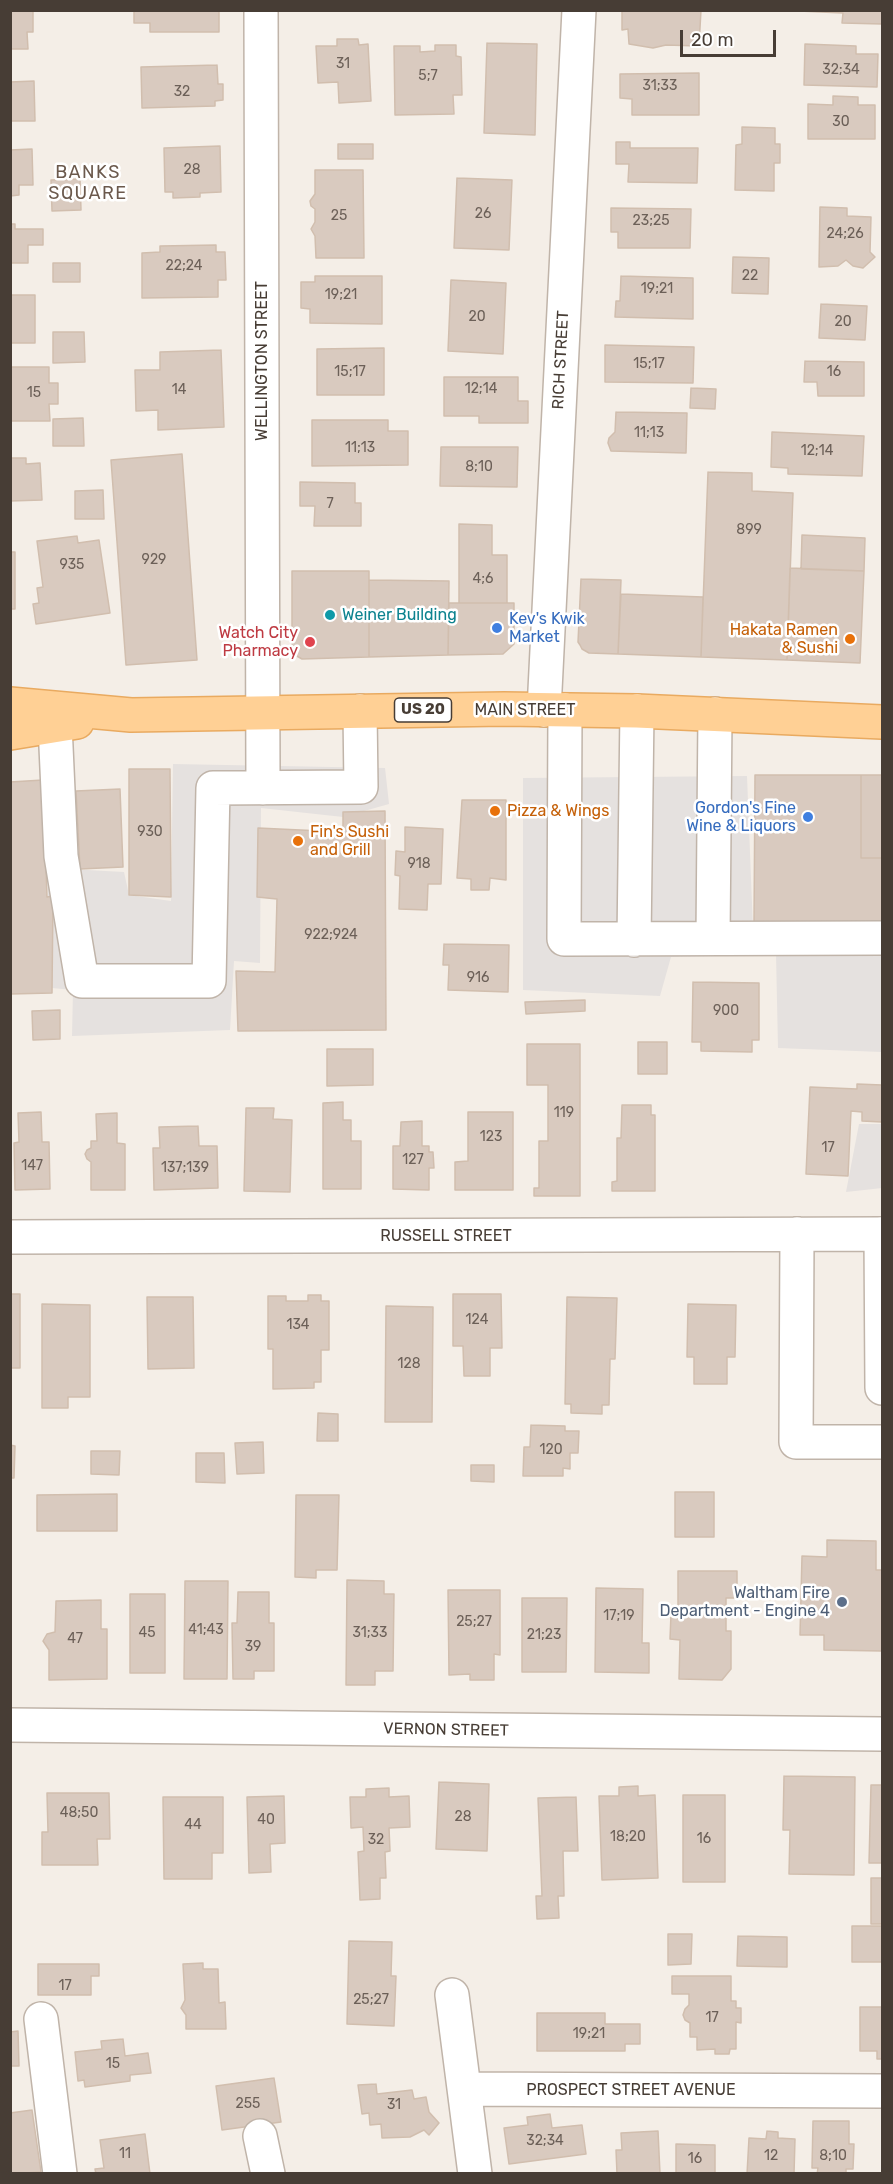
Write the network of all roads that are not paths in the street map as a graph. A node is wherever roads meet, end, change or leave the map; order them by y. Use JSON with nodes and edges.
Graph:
{"nodes":[{"id":1,"x":261,"y":10,"type":"edge"},
{"id":2,"x":579,"y":10,"type":"edge"},
{"id":3,"x":10,"y":704,"type":"edge"},
{"id":4,"x":554,"y":710,"type":"junction"},
{"id":5,"x":360,"y":711,"type":"junction"},
{"id":6,"x":637,"y":711,"type":"junction"},
{"id":7,"x":263,"y":712,"type":"junction"},
{"id":8,"x":715,"y":714,"type":"junction"},
{"id":9,"x":131,"y":715,"type":"junction"},
{"id":10,"x":882,"y":722,"type":"edge"},
{"id":11,"x":55,"y":725,"type":"junction"},
{"id":12,"x":10,"y":733,"type":"edge"},
{"id":13,"x":263,"y":788,"type":"junction"},
{"id":14,"x":713,"y":938,"type":"junction"},
{"id":15,"x":882,"y":938,"type":"edge"},
{"id":16,"x":634,"y":940,"type":"junction"},
{"id":17,"x":797,"y":1234,"type":"junction"},
{"id":18,"x":882,"y":1234,"type":"edge"},
{"id":19,"x":10,"y":1237,"type":"edge"},
{"id":20,"x":882,"y":1388,"type":"edge"},
{"id":21,"x":882,"y":1442,"type":"edge"},
{"id":22,"x":10,"y":1725,"type":"edge"},
{"id":23,"x":882,"y":1734,"type":"edge"},
{"id":24,"x":452,"y":1995,"type":"dead end"},
{"id":25,"x":41,"y":2019,"type":"dead end"},
{"id":26,"x":465,"y":2090,"type":"junction"},
{"id":27,"x":882,"y":2091,"type":"edge"},
{"id":28,"x":260,"y":2136,"type":"dead end"},
{"id":29,"x":60,"y":2174,"type":"edge"},
{"id":30,"x":268,"y":2174,"type":"edge"},
{"id":31,"x":475,"y":2174,"type":"edge"}],
"edges":[{"from":1,"to":7,"type":"street","name":"WELLINGTON STREET"},
{"from":2,"to":4,"type":"street","name":"RICH STREET"},
{"from":3,"to":9,"type":"main road","name":"MAIN STREET","number":"US 20"},
{"from":4,"to":5,"type":"main road","name":"MAIN STREET","number":"US 20"},
{"from":4,"to":6,"type":"main road","name":"MAIN STREET","number":"US 20"},
{"from":4,"to":16,"type":"street","name":"RICH STREET"},
{"from":5,"to":7,"type":"main road","name":"MAIN STREET","number":"US 20"},
{"from":5,"to":13,"type":"street"},
{"from":6,"to":8,"type":"main road","name":"MAIN STREET","number":"US 20"},
{"from":6,"to":16,"type":"street"},
{"from":7,"to":9,"type":"main road","name":"MAIN STREET","number":"US 20"},
{"from":7,"to":13,"type":"street","name":"WELLINGTON STREET"},
{"from":8,"to":10,"type":"main road","name":"MAIN STREET","number":"US 20"},
{"from":8,"to":14,"type":"street"},
{"from":9,"to":11,"type":"main road","name":"MAIN STREET","number":"US 20"},
{"from":11,"to":12,"type":"main road","name":"MAIN STREET","number":"US 20"},
{"from":11,"to":13,"type":"street"},
{"from":14,"to":15,"type":"street"},
{"from":14,"to":16,"type":"street"},
{"from":17,"to":18,"type":"street","name":"RUSSELL STREET"},
{"from":17,"to":19,"type":"street","name":"RUSSELL STREET"},
{"from":17,"to":21,"type":"street"},
{"from":18,"to":20,"type":"street"},
{"from":22,"to":23,"type":"street","name":"VERNON STREET"},
{"from":24,"to":26,"type":"street"},
{"from":25,"to":29,"type":"street"},
{"from":26,"to":27,"type":"street","name":"PROSPECT STREET AVENUE"},
{"from":26,"to":31,"type":"street"},
{"from":28,"to":30,"type":"street"}]}
